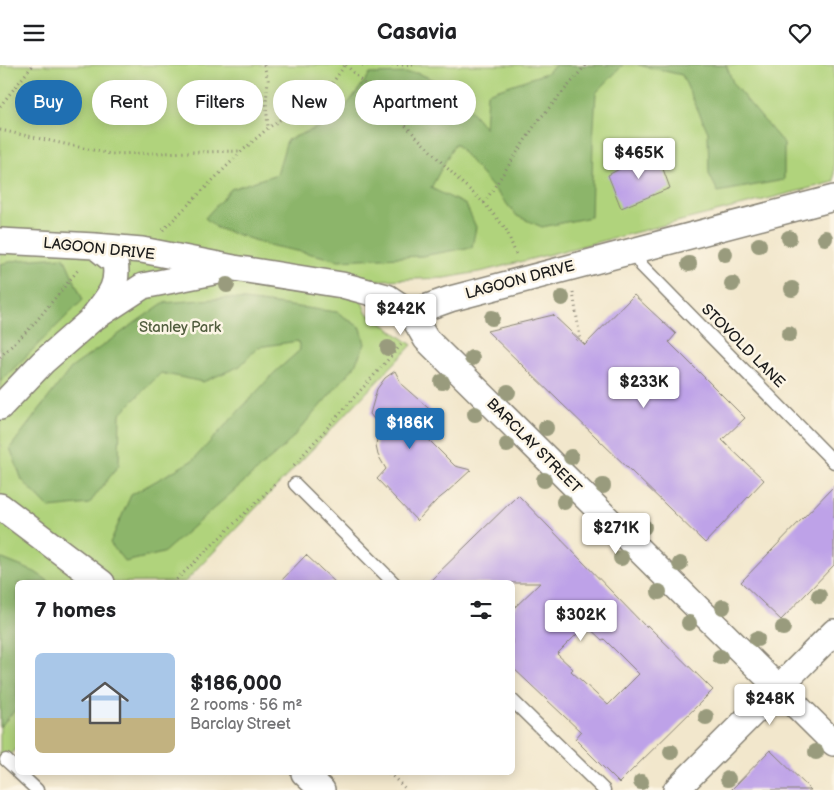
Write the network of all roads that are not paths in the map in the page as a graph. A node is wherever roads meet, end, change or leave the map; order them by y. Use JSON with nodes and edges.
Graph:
{"nodes":[{"id":1,"x":834,"y":198,"type":"edge"},
{"id":2,"x":0,"y":241,"type":"edge"},
{"id":3,"x":95,"y":246,"type":"junction"},
{"id":4,"x":632,"y":251,"type":"junction"},
{"id":5,"x":234,"y":269,"type":"junction"},
{"id":6,"x":411,"y":313,"type":"junction"},
{"id":7,"x":91,"y":320,"type":"junction"},
{"id":8,"x":0,"y":407,"type":"edge"},
{"id":9,"x":834,"y":462,"type":"edge"},
{"id":10,"x":295,"y":484,"type":"dead end"},
{"id":11,"x":0,"y":506,"type":"edge"},
{"id":12,"x":98,"y":580,"type":"edge"},
{"id":13,"x":391,"y":580,"type":"edge"},
{"id":14,"x":834,"y":632,"type":"edge"},
{"id":15,"x":779,"y":688,"type":"junction"},
{"id":16,"x":515,"y":703,"type":"edge"},
{"id":17,"x":834,"y":743,"type":"edge"},
{"id":18,"x":6,"y":760,"type":"dead end"},
{"id":19,"x":15,"y":769,"type":"edge"},
{"id":20,"x":21,"y":775,"type":"edge"},
{"id":21,"x":306,"y":775,"type":"edge"},
{"id":22,"x":38,"y":790,"type":"edge"},
{"id":23,"x":322,"y":790,"type":"edge"},
{"id":24,"x":604,"y":790,"type":"edge"},
{"id":25,"x":676,"y":790,"type":"edge"}],
"edges":[{"from":1,"to":4,"type":"street","name":"LAGOON DRIVE"},
{"from":2,"to":3,"type":"street","name":"LAGOON DRIVE"},
{"from":3,"to":5,"type":"street","name":"LAGOON DRIVE"},
{"from":3,"to":7,"type":"street"},
{"from":4,"to":6,"type":"street","name":"LAGOON DRIVE"},
{"from":4,"to":9,"type":"lane","name":"STOVOLD LANE"},
{"from":5,"to":6,"type":"street","name":"LAGOON DRIVE"},
{"from":5,"to":7,"type":"street"},
{"from":6,"to":15,"type":"street","name":"BARCLAY STREET"},
{"from":7,"to":8,"type":"street"},
{"from":10,"to":13,"type":"lane"},
{"from":11,"to":12,"type":"street"},
{"from":14,"to":15,"type":"street"},
{"from":15,"to":17,"type":"street","name":"BARCLAY STREET"},
{"from":15,"to":25,"type":"street"},
{"from":16,"to":24,"type":"lane"},
{"from":18,"to":19,"type":"lane"},
{"from":20,"to":22,"type":"lane"},
{"from":21,"to":23,"type":"street"}]}
